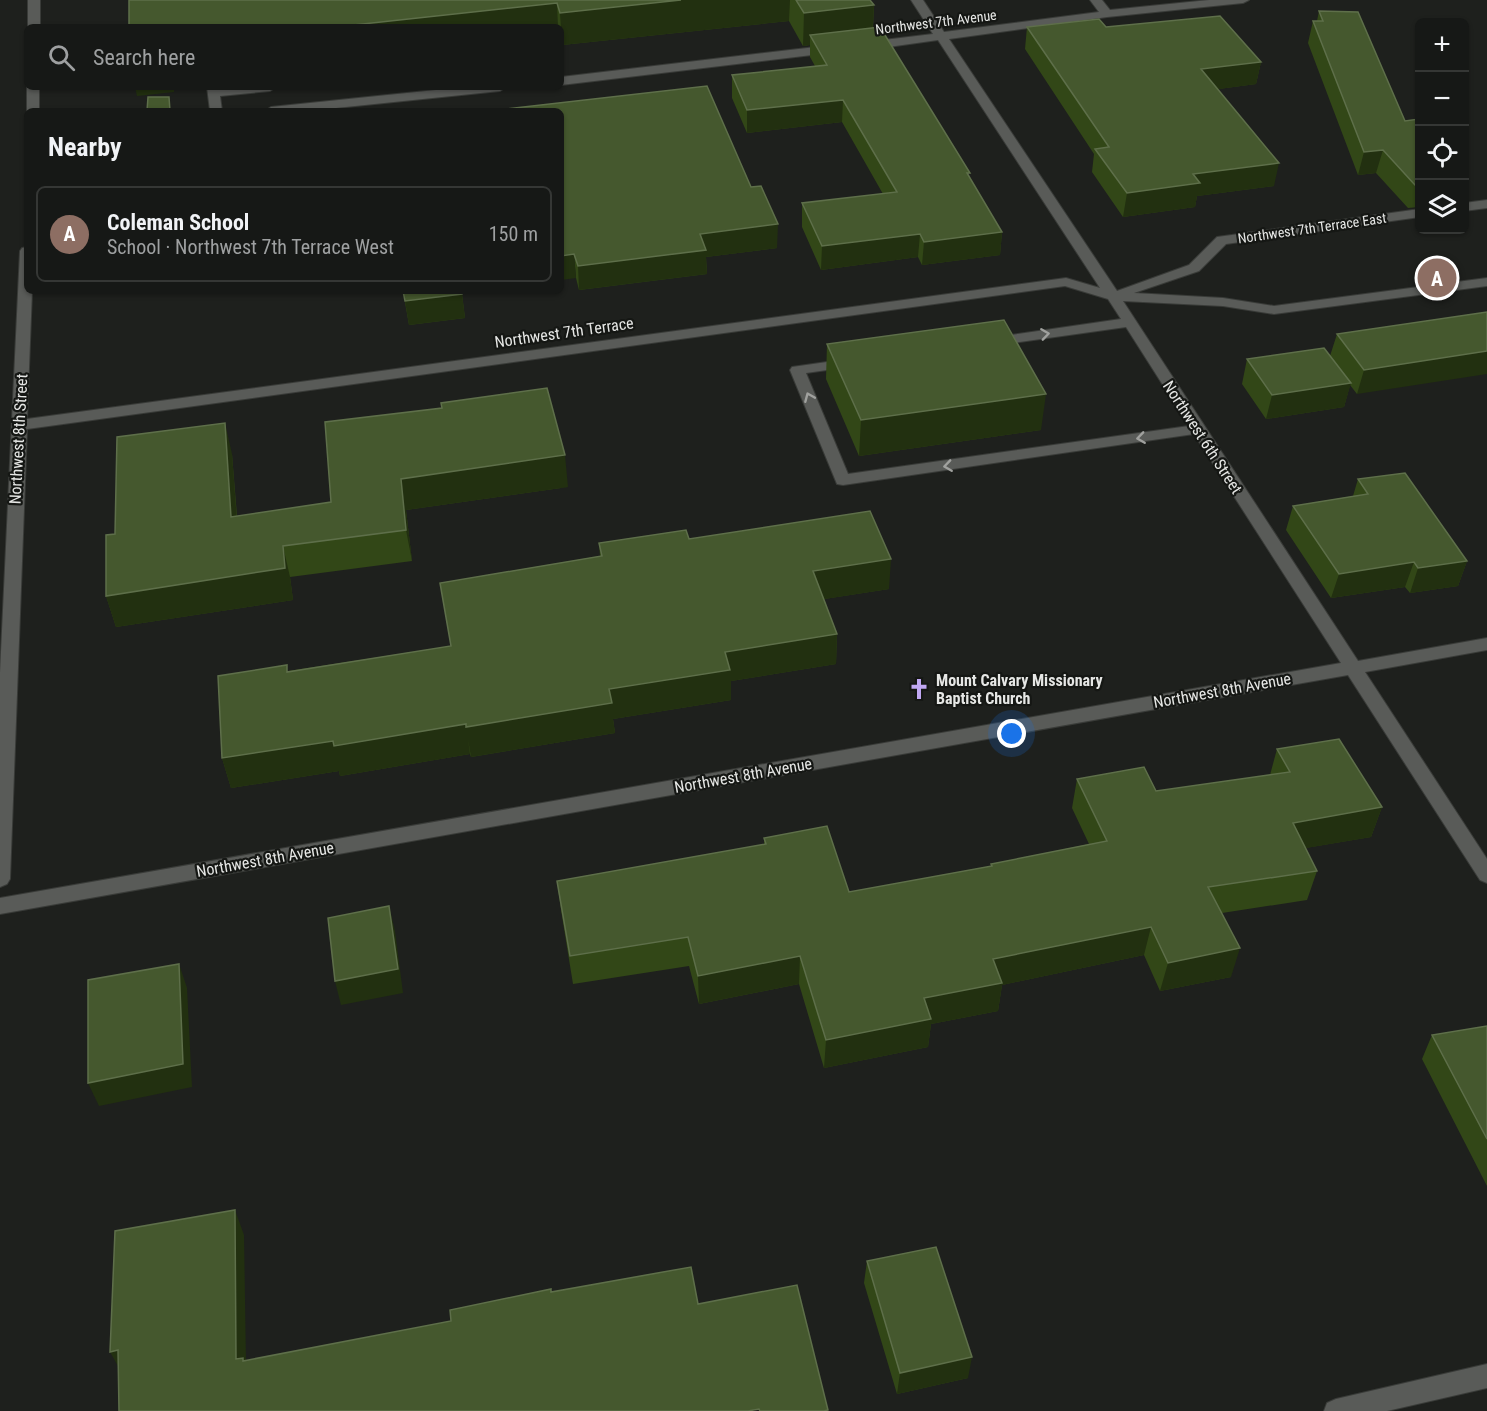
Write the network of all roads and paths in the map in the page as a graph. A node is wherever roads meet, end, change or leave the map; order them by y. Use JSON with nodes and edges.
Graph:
{"nodes":[{"id":1,"x":34,"y":0,"type":"edge"},
{"id":2,"x":917,"y":0,"type":"edge"},
{"id":3,"x":1096,"y":0,"type":"edge"},
{"id":4,"x":1243,"y":0,"type":"edge"},
{"id":5,"x":1107,"y":15,"type":"junction"},
{"id":6,"x":34,"y":24,"type":"edge"},
{"id":7,"x":942,"y":37,"type":"junction"},
{"id":8,"x":564,"y":79,"type":"edge"},
{"id":9,"x":33,"y":90,"type":"edge"},
{"id":10,"x":214,"y":90,"type":"edge"},
{"id":11,"x":471,"y":90,"type":"edge"},
{"id":12,"x":33,"y":108,"type":"edge"},
{"id":13,"x":216,"y":108,"type":"edge"},
{"id":14,"x":300,"y":108,"type":"edge"},
{"id":15,"x":1487,"y":204,"type":"edge"},
{"id":16,"x":1469,"y":206,"type":"edge"},
{"id":17,"x":1415,"y":214,"type":"edge"},
{"id":18,"x":1487,"y":282,"type":"edge"},
{"id":19,"x":25,"y":294,"type":"edge"},
{"id":20,"x":1113,"y":296,"type":"junction"},
{"id":21,"x":1130,"y":322,"type":"junction"},
{"id":22,"x":975,"y":345,"type":"edge"},
{"id":23,"x":868,"y":360,"type":"edge"},
{"id":24,"x":19,"y":424,"type":"junction"},
{"id":25,"x":1198,"y":429,"type":"junction"},
{"id":26,"x":1487,"y":644,"type":"edge"},
{"id":27,"x":1351,"y":667,"type":"junction"},
{"id":28,"x":1487,"y":875,"type":"edge"},
{"id":29,"x":0,"y":879,"type":"edge"},
{"id":30,"x":0,"y":906,"type":"edge"},
{"id":31,"x":1487,"y":1376,"type":"edge"},
{"id":32,"x":1336,"y":1411,"type":"edge"}],
"edges":[{"from":1,"to":6,"type":"street"},
{"from":2,"to":7,"type":"street","name":"Northwest 6th Street"},
{"from":3,"to":5,"type":"street"},
{"from":4,"to":5,"type":"street","name":"Northwest 7th Avenue"},
{"from":5,"to":7,"type":"street","name":"Northwest 7th Avenue"},
{"from":7,"to":8,"type":"street","name":"Northwest 7th Avenue"},
{"from":7,"to":20,"type":"street","name":"Northwest 6th Street"},
{"from":9,"to":12,"type":"street"},
{"from":10,"to":13,"type":"street"},
{"from":11,"to":14,"type":"street"},
{"from":15,"to":16,"type":"street"},
{"from":17,"to":20,"type":"street","name":"Northwest 7th Terrace East"},
{"from":18,"to":20,"type":"street","name":"Northwest 7th Terrace"},
{"from":19,"to":24,"type":"street","name":"Northwest 8th Street"},
{"from":20,"to":21,"type":"street","name":"Northwest 6th Street"},
{"from":20,"to":24,"type":"street","name":"Northwest 7th Terrace"},
{"from":22,"to":21,"type":"street","one_way":true},
{"from":21,"to":25,"type":"street","name":"Northwest 6th Street"},
{"from":25,"to":23,"type":"street","one_way":true},
{"from":24,"to":29,"type":"street","name":"Northwest 8th Street"},
{"from":25,"to":27,"type":"street","name":"Northwest 6th Street"},
{"from":26,"to":27,"type":"street","name":"Northwest 8th Avenue"},
{"from":27,"to":28,"type":"street","name":"Northwest 6th Street"},
{"from":27,"to":30,"type":"street","name":"Northwest 8th Avenue"},
{"from":31,"to":32,"type":"street"}]}
